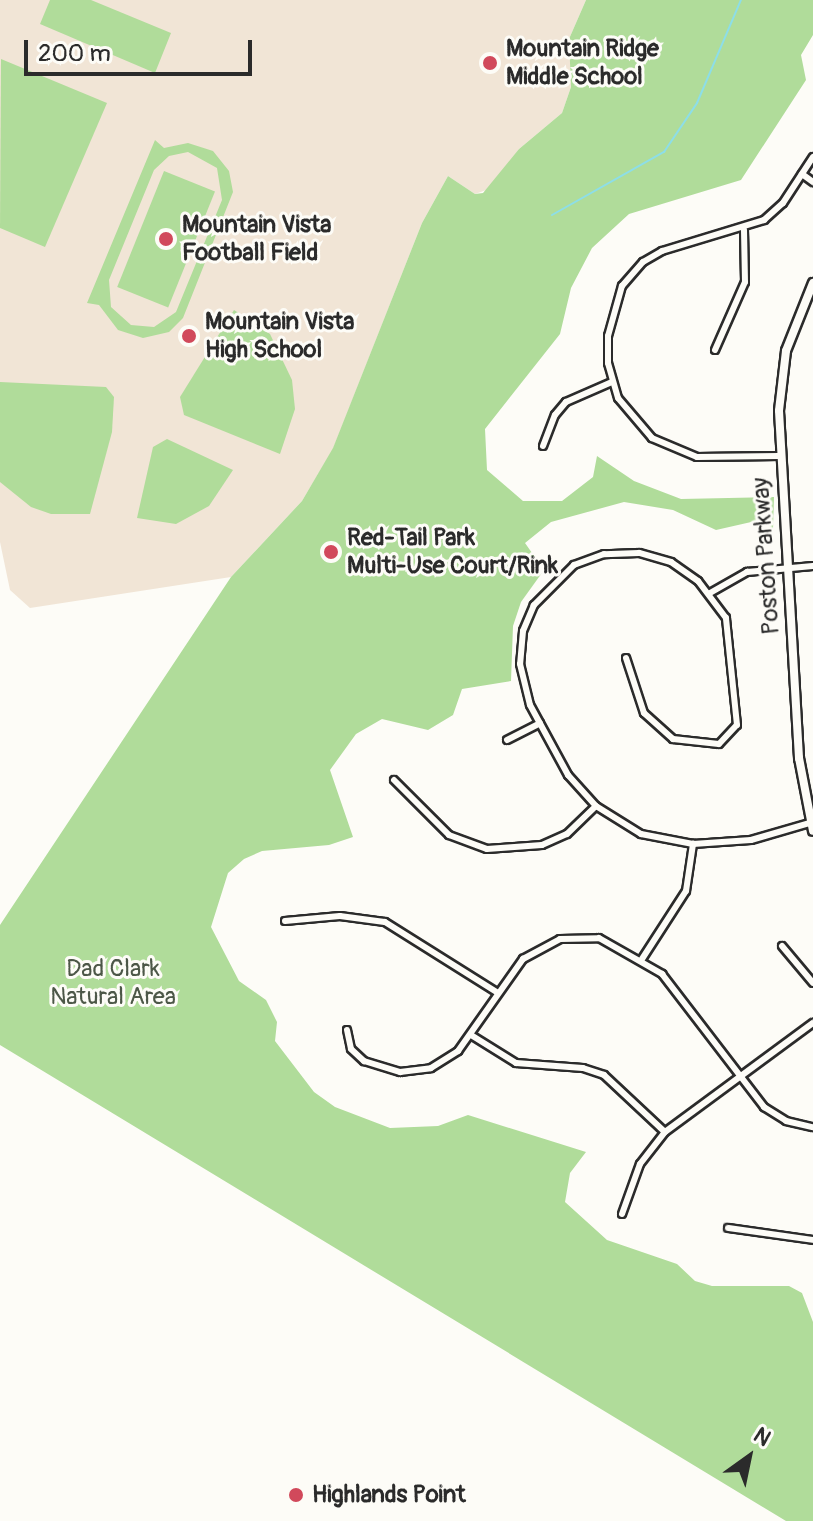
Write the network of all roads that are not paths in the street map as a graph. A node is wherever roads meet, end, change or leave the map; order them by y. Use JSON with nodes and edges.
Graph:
{"nodes":[{"id":1,"x":813,"y":157,"type":"edge"},
{"id":2,"x":802,"y":174,"type":"junction"},
{"id":3,"x":813,"y":182,"type":"edge"},
{"id":4,"x":744,"y":230,"type":"junction"},
{"id":5,"x":813,"y":283,"type":"edge"},
{"id":6,"x":715,"y":350,"type":"dead end"},
{"id":7,"x":612,"y":382,"type":"junction"},
{"id":8,"x":543,"y":446,"type":"dead end"},
{"id":9,"x":779,"y":456,"type":"junction"},
{"id":10,"x":813,"y":566,"type":"edge"},
{"id":11,"x":788,"y":569,"type":"junction"},
{"id":12,"x":710,"y":593,"type":"junction"},
{"id":13,"x":626,"y":658,"type":"dead end"},
{"id":14,"x":540,"y":723,"type":"junction"},
{"id":15,"x":507,"y":740,"type":"dead end"},
{"id":16,"x":394,"y":780,"type":"dead end"},
{"id":17,"x":596,"y":806,"type":"junction"},
{"id":18,"x":812,"y":825,"type":"edge"},
{"id":19,"x":693,"y":844,"type":"junction"},
{"id":20,"x":285,"y":921,"type":"dead end"},
{"id":21,"x":782,"y":946,"type":"dead end"},
{"id":22,"x":642,"y":959,"type":"junction"},
{"id":23,"x":813,"y":983,"type":"edge"},
{"id":24,"x":498,"y":993,"type":"junction"},
{"id":25,"x":813,"y":1023,"type":"edge"},
{"id":26,"x":347,"y":1030,"type":"dead end"},
{"id":27,"x":471,"y":1035,"type":"junction"},
{"id":28,"x":739,"y":1075,"type":"junction"},
{"id":29,"x":813,"y":1127,"type":"edge"},
{"id":30,"x":665,"y":1132,"type":"junction"},
{"id":31,"x":622,"y":1214,"type":"dead end"},
{"id":32,"x":728,"y":1228,"type":"dead end"},
{"id":33,"x":813,"y":1240,"type":"edge"}],
"edges":[{"from":1,"to":2,"type":"street"},
{"from":2,"to":3,"type":"street"},
{"from":2,"to":4,"type":"street"},
{"from":4,"to":6,"type":"street"},
{"from":4,"to":7,"type":"street"},
{"from":5,"to":9,"type":"street","name":"Poston Parkway"},
{"from":7,"to":8,"type":"street"},
{"from":7,"to":9,"type":"street"},
{"from":9,"to":11,"type":"street","name":"Poston Parkway"},
{"from":10,"to":11,"type":"street"},
{"from":11,"to":12,"type":"street"},
{"from":11,"to":18,"type":"street","name":"Poston Parkway"},
{"from":12,"to":13,"type":"street"},
{"from":12,"to":14,"type":"street"},
{"from":14,"to":15,"type":"street"},
{"from":14,"to":17,"type":"street"},
{"from":16,"to":17,"type":"street"},
{"from":17,"to":19,"type":"street"},
{"from":18,"to":19,"type":"street"},
{"from":19,"to":22,"type":"street"},
{"from":20,"to":24,"type":"street"},
{"from":21,"to":23,"type":"street"},
{"from":22,"to":24,"type":"street"},
{"from":22,"to":28,"type":"street"},
{"from":24,"to":27,"type":"street"},
{"from":25,"to":28,"type":"street"},
{"from":26,"to":27,"type":"street"},
{"from":27,"to":30,"type":"street"},
{"from":28,"to":29,"type":"street"},
{"from":28,"to":30,"type":"street"},
{"from":30,"to":31,"type":"street"},
{"from":32,"to":33,"type":"street"}]}
